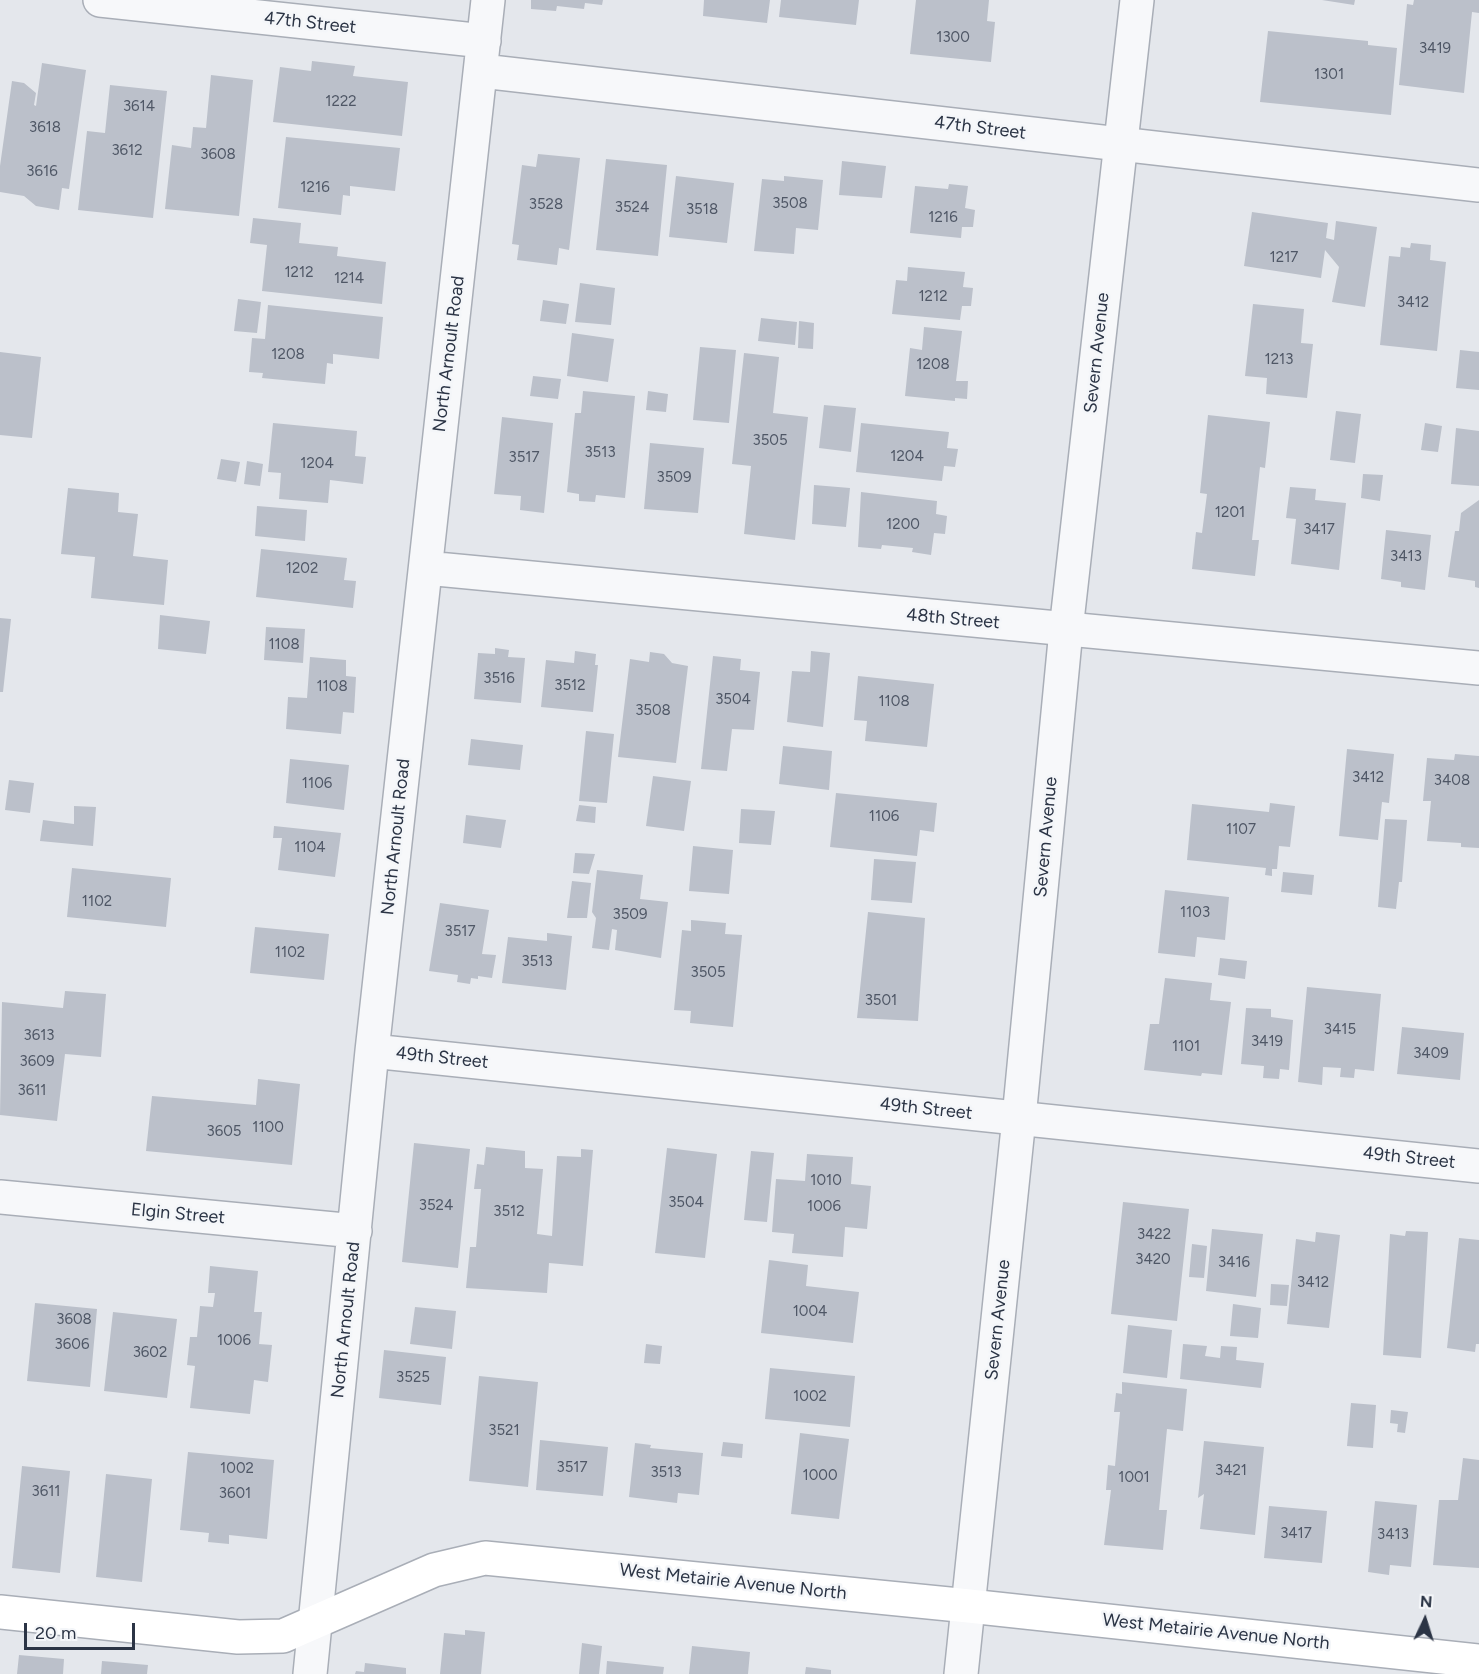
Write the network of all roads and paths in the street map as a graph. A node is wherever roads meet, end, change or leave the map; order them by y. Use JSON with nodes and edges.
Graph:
{"nodes":[{"id":1,"x":100,"y":0,"type":"edge"},
{"id":2,"x":488,"y":0,"type":"edge"},
{"id":3,"x":1137,"y":0,"type":"edge"},
{"id":4,"x":483,"y":56,"type":"junction"},
{"id":5,"x":1120,"y":144,"type":"junction"},
{"id":6,"x":1479,"y":185,"type":"edge"},
{"id":7,"x":426,"y":568,"type":"junction"},
{"id":8,"x":1066,"y":630,"type":"junction"},
{"id":9,"x":1479,"y":668,"type":"edge"},
{"id":10,"x":372,"y":1051,"type":"junction"},
{"id":11,"x":1019,"y":1118,"type":"junction"},
{"id":12,"x":1479,"y":1166,"type":"edge"},
{"id":13,"x":0,"y":1197,"type":"edge"},
{"id":14,"x":355,"y":1231,"type":"junction"},
{"id":15,"x":969,"y":1606,"type":"junction"},
{"id":16,"x":0,"y":1612,"type":"edge"},
{"id":17,"x":315,"y":1624,"type":"junction"},
{"id":18,"x":1479,"y":1661,"type":"edge"},
{"id":19,"x":310,"y":1674,"type":"edge"},
{"id":20,"x":961,"y":1674,"type":"edge"}],
"edges":[{"from":1,"to":4,"type":"street","name":"47th Street"},
{"from":2,"to":4,"type":"street","name":"North Arnoult Road"},
{"from":3,"to":5,"type":"street","name":"Severn Avenue"},
{"from":4,"to":5,"type":"street","name":"47th Street"},
{"from":4,"to":7,"type":"street","name":"North Arnoult Road"},
{"from":5,"to":6,"type":"street","name":"47th Street"},
{"from":5,"to":8,"type":"street","name":"Severn Avenue"},
{"from":7,"to":8,"type":"street","name":"48th Street"},
{"from":7,"to":10,"type":"street","name":"North Arnoult Road"},
{"from":8,"to":9,"type":"street","name":"48th Street"},
{"from":8,"to":11,"type":"street","name":"Severn Avenue"},
{"from":10,"to":11,"type":"street","name":"49th Street"},
{"from":10,"to":14,"type":"street","name":"North Arnoult Road"},
{"from":11,"to":12,"type":"street","name":"49th Street"},
{"from":11,"to":15,"type":"street","name":"Severn Avenue"},
{"from":13,"to":14,"type":"street","name":"Elgin Street"},
{"from":14,"to":17,"type":"street","name":"North Arnoult Road"},
{"from":15,"to":17,"type":"main road","name":"West Metairie Avenue North"},
{"from":15,"to":18,"type":"main road","name":"West Metairie Avenue North"},
{"from":15,"to":20,"type":"street","name":"Severn Avenue"},
{"from":16,"to":17,"type":"main road","name":"West Metairie Avenue North"},
{"from":17,"to":19,"type":"street","name":"North Arnoult Road"}]}
